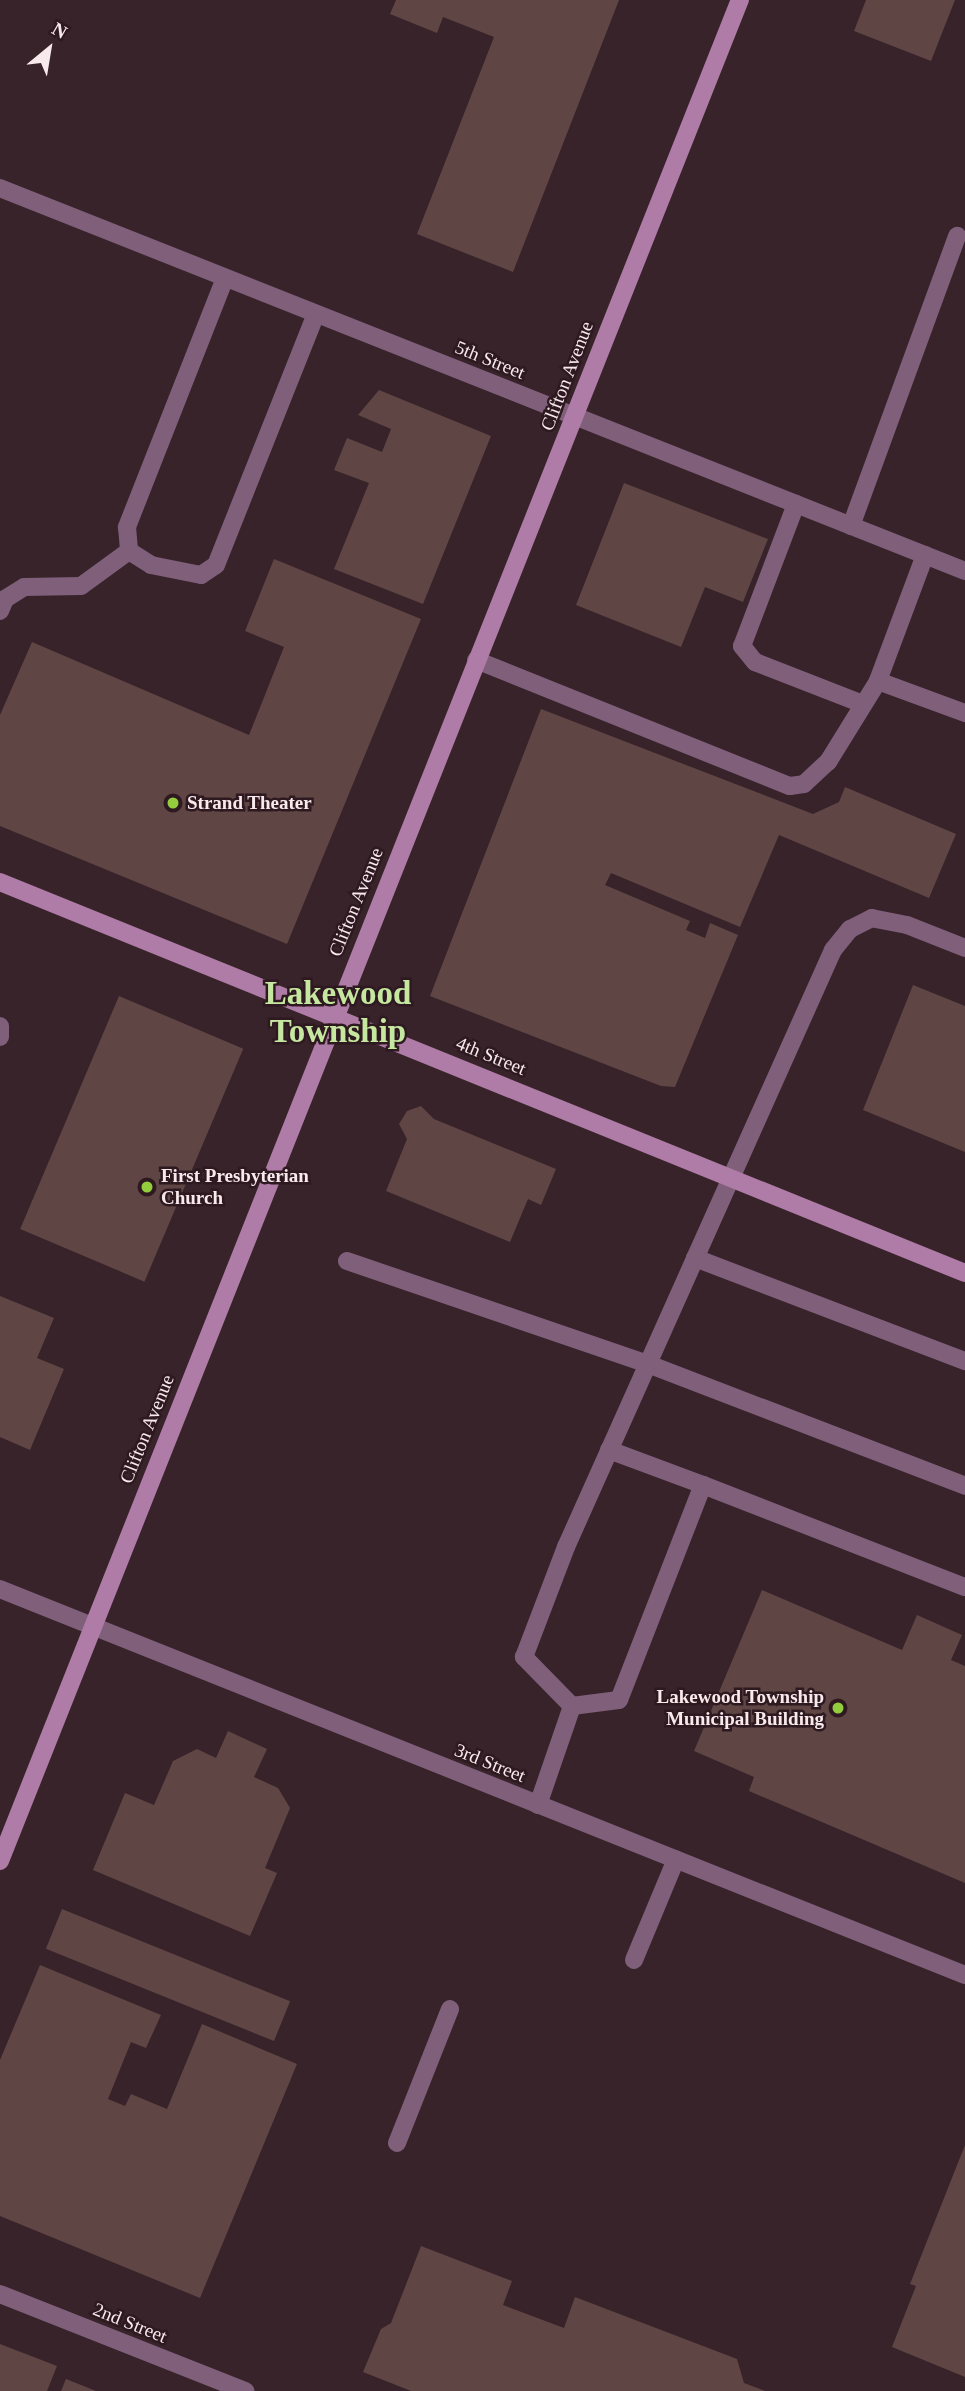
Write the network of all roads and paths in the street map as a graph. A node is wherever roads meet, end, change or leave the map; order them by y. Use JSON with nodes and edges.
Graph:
{"nodes":[{"id":1,"x":740,"y":0,"type":"edge"},
{"id":2,"x":0,"y":188,"type":"edge"},
{"id":3,"x":957,"y":236,"type":"dead end"},
{"id":4,"x":225,"y":278,"type":"junction"},
{"id":5,"x":316,"y":314,"type":"junction"},
{"id":6,"x":574,"y":416,"type":"junction"},
{"id":7,"x":796,"y":504,"type":"junction"},
{"id":8,"x":851,"y":526,"type":"junction"},
{"id":9,"x":129,"y":551,"type":"junction"},
{"id":10,"x":925,"y":555,"type":"junction"},
{"id":11,"x":965,"y":571,"type":"edge"},
{"id":12,"x":0,"y":611,"type":"edge"},
{"id":13,"x":476,"y":660,"type":"junction"},
{"id":14,"x":878,"y":681,"type":"junction"},
{"id":15,"x":863,"y":704,"type":"junction"},
{"id":16,"x":965,"y":713,"type":"edge"},
{"id":17,"x":0,"y":883,"type":"edge"},
{"id":18,"x":965,"y":948,"type":"edge"},
{"id":19,"x":333,"y":1014,"type":"junction"},
{"id":20,"x":0,"y":1026,"type":"edge"},
{"id":21,"x":0,"y":1037,"type":"edge"},
{"id":22,"x":732,"y":1177,"type":"junction"},
{"id":23,"x":695,"y":1258,"type":"junction"},
{"id":24,"x":347,"y":1261,"type":"dead end"},
{"id":25,"x":965,"y":1273,"type":"edge"},
{"id":26,"x":965,"y":1361,"type":"edge"},
{"id":27,"x":648,"y":1364,"type":"junction"},
{"id":28,"x":609,"y":1450,"type":"junction"},
{"id":29,"x":703,"y":1485,"type":"junction"},
{"id":30,"x":965,"y":1486,"type":"edge"},
{"id":31,"x":965,"y":1587,"type":"edge"},
{"id":32,"x":0,"y":1589,"type":"edge"},
{"id":33,"x":92,"y":1626,"type":"junction"},
{"id":34,"x":572,"y":1706,"type":"junction"},
{"id":35,"x":538,"y":1805,"type":"junction"},
{"id":36,"x":676,"y":1859,"type":"junction"},
{"id":37,"x":0,"y":1861,"type":"edge"},
{"id":38,"x":634,"y":1960,"type":"dead end"},
{"id":39,"x":965,"y":1975,"type":"edge"},
{"id":40,"x":450,"y":2009,"type":"dead end"},
{"id":41,"x":397,"y":2143,"type":"dead end"},
{"id":42,"x":0,"y":2294,"type":"edge"},
{"id":43,"x":244,"y":2391,"type":"edge"}],
"edges":[{"from":1,"to":6,"type":"street","name":"Clifton Avenue"},
{"from":2,"to":4,"type":"street","name":"5th Street"},
{"from":3,"to":8,"type":"street"},
{"from":4,"to":5,"type":"street","name":"5th Street"},
{"from":4,"to":9,"type":"street"},
{"from":5,"to":6,"type":"street","name":"5th Street"},
{"from":5,"to":9,"type":"street"},
{"from":6,"to":7,"type":"street","name":"5th Street"},
{"from":6,"to":13,"type":"street","name":"Clifton Avenue"},
{"from":7,"to":8,"type":"street","name":"5th Street"},
{"from":7,"to":15,"type":"street"},
{"from":8,"to":10,"type":"street","name":"5th Street"},
{"from":9,"to":12,"type":"street"},
{"from":10,"to":11,"type":"street","name":"5th Street"},
{"from":10,"to":14,"type":"street"},
{"from":13,"to":15,"type":"street"},
{"from":13,"to":19,"type":"street","name":"Clifton Avenue"},
{"from":14,"to":15,"type":"street"},
{"from":14,"to":16,"type":"street"},
{"from":17,"to":19,"type":"street","name":"4th Street"},
{"from":18,"to":22,"type":"street"},
{"from":19,"to":22,"type":"street","name":"4th Street"},
{"from":19,"to":33,"type":"street","name":"Clifton Avenue"},
{"from":20,"to":21,"type":"street"},
{"from":22,"to":23,"type":"street"},
{"from":22,"to":25,"type":"street","name":"4th Street"},
{"from":23,"to":26,"type":"street"},
{"from":23,"to":27,"type":"street"},
{"from":24,"to":27,"type":"street"},
{"from":27,"to":28,"type":"street"},
{"from":27,"to":30,"type":"street"},
{"from":28,"to":29,"type":"street"},
{"from":28,"to":34,"type":"street"},
{"from":29,"to":31,"type":"street"},
{"from":29,"to":34,"type":"street"},
{"from":32,"to":33,"type":"street","name":"3rd Street"},
{"from":33,"to":35,"type":"street","name":"3rd Street"},
{"from":33,"to":37,"type":"street","name":"Clifton Avenue"},
{"from":34,"to":35,"type":"street"},
{"from":35,"to":36,"type":"street","name":"3rd Street"},
{"from":36,"to":38,"type":"street"},
{"from":36,"to":39,"type":"street","name":"3rd Street"},
{"from":40,"to":41,"type":"street"},
{"from":42,"to":43,"type":"street","name":"2nd Street"}]}
